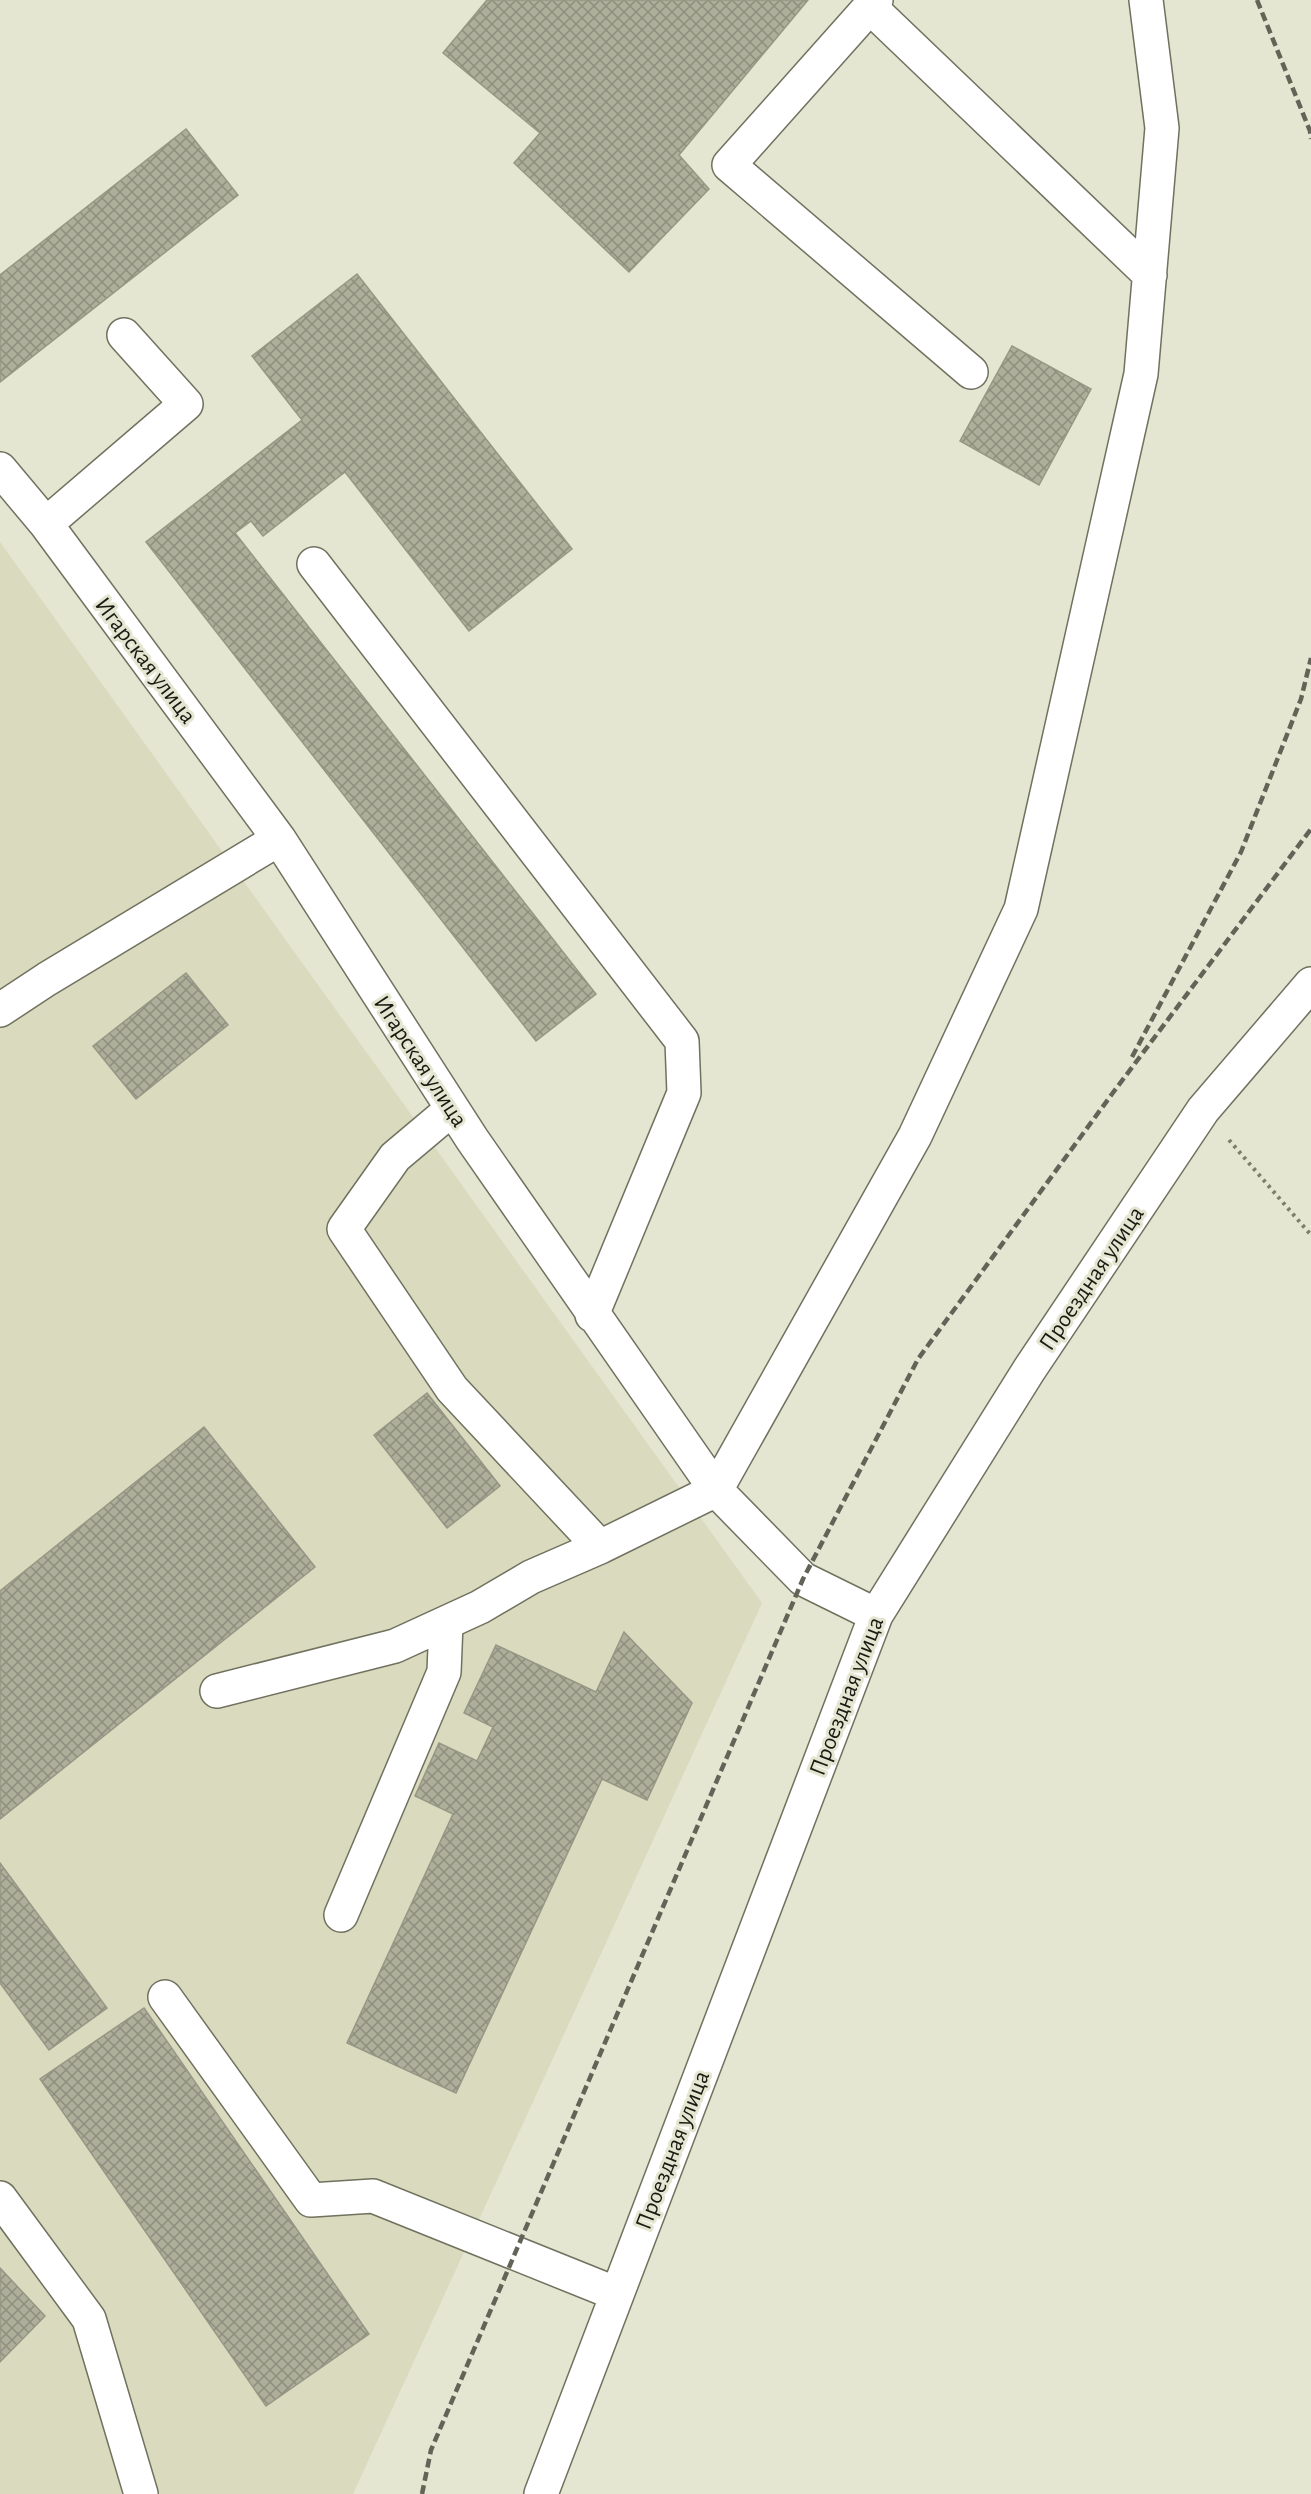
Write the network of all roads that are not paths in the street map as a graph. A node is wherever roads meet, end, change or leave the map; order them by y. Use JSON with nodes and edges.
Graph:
{"nodes":[{"id":1,"x":1146,"y":0,"type":"edge"},
{"id":2,"x":873,"y":4,"type":"edge"},
{"id":3,"x":1150,"y":275,"type":"junction"},
{"id":4,"x":124,"y":335,"type":"dead end"},
{"id":5,"x":971,"y":372,"type":"dead end"},
{"id":6,"x":0,"y":469,"type":"edge"},
{"id":7,"x":46,"y":524,"type":"junction"},
{"id":8,"x":314,"y":564,"type":"dead end"},
{"id":9,"x":279,"y":839,"type":"junction"},
{"id":10,"x":1311,"y":984,"type":"edge"},
{"id":11,"x":0,"y":1010,"type":"edge"},
{"id":12,"x":452,"y":1109,"type":"junction"},
{"id":13,"x":592,"y":1315,"type":"junction"},
{"id":14,"x":716,"y":1490,"type":"junction"},
{"id":15,"x":600,"y":1547,"type":"junction"},
{"id":16,"x":876,"y":1615,"type":"junction"},
{"id":17,"x":446,"y":1623,"type":"junction"},
{"id":18,"x":217,"y":1691,"type":"dead end"},
{"id":19,"x":341,"y":1915,"type":"dead end"},
{"id":20,"x":165,"y":1997,"type":"dead end"},
{"id":21,"x":0,"y":2198,"type":"edge"},
{"id":22,"x":617,"y":2294,"type":"junction"},
{"id":23,"x":141,"y":2494,"type":"edge"},
{"id":24,"x":541,"y":2494,"type":"edge"}],
"edges":[{"from":1,"to":3,"type":"street"},
{"from":2,"to":3,"type":"street"},
{"from":2,"to":5,"type":"street"},
{"from":3,"to":14,"type":"street"},
{"from":4,"to":7,"type":"street"},
{"from":6,"to":7,"type":"street","name":"Игарская улица"},
{"from":7,"to":9,"type":"street","name":"Игарская улица"},
{"from":8,"to":13,"type":"street"},
{"from":9,"to":11,"type":"street"},
{"from":9,"to":12,"type":"street","name":"Игарская улица"},
{"from":10,"to":16,"type":"street","name":"Проездная улица"},
{"from":12,"to":13,"type":"street","name":"Игарская улица"},
{"from":12,"to":15,"type":"street"},
{"from":13,"to":14,"type":"street","name":"Игарская улица"},
{"from":14,"to":15,"type":"street"},
{"from":14,"to":16,"type":"street","name":"Игарская улица"},
{"from":15,"to":17,"type":"street"},
{"from":16,"to":22,"type":"street","name":"Проездная улица"},
{"from":17,"to":18,"type":"street"},
{"from":17,"to":19,"type":"street"},
{"from":20,"to":22,"type":"street"},
{"from":21,"to":23,"type":"street"},
{"from":22,"to":24,"type":"street","name":"Проездная улица"}]}
